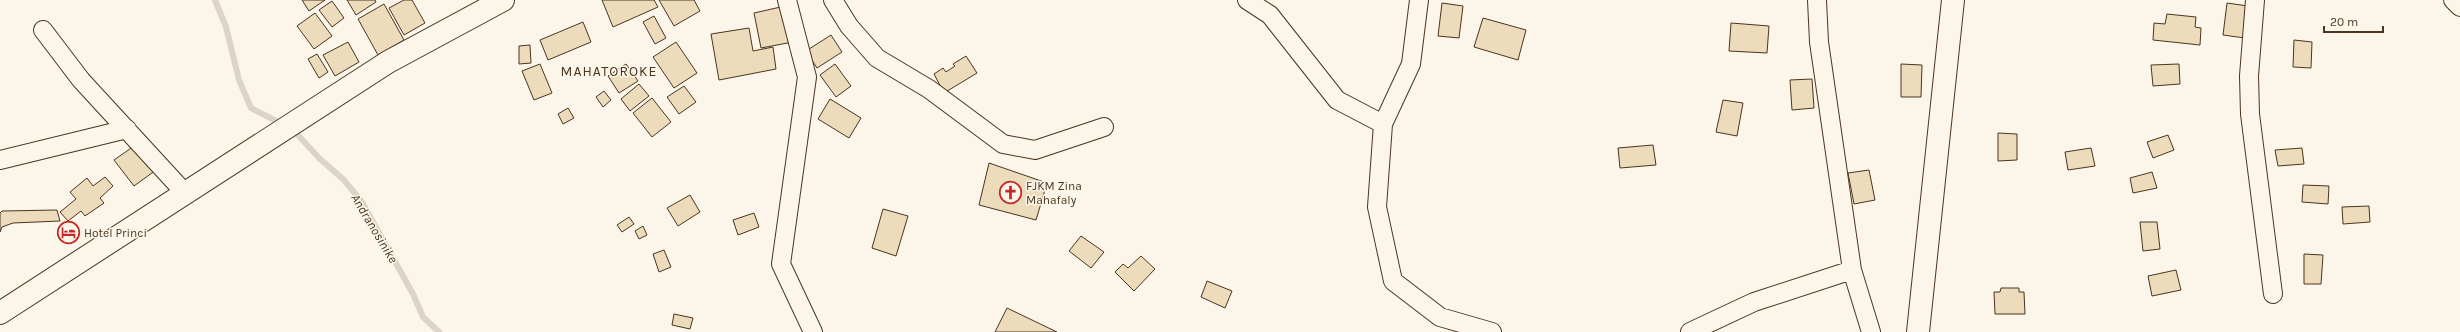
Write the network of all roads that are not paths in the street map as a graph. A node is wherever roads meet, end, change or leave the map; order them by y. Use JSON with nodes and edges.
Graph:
{"nodes":[{"id":1,"x":503,"y":0,"type":"edge"},
{"id":2,"x":787,"y":0,"type":"edge"},
{"id":3,"x":833,"y":0,"type":"edge"},
{"id":4,"x":1247,"y":0,"type":"edge"},
{"id":5,"x":1419,"y":0,"type":"edge"},
{"id":6,"x":1818,"y":0,"type":"edge"},
{"id":7,"x":1953,"y":0,"type":"edge"},
{"id":8,"x":2255,"y":0,"type":"edge"},
{"id":9,"x":2453,"y":0,"type":"edge"},
{"id":10,"x":2460,"y":7,"type":"edge"},
{"id":11,"x":43,"y":30,"type":"dead end"},
{"id":12,"x":1383,"y":124,"type":"junction"},
{"id":13,"x":1104,"y":126,"type":"dead end"},
{"id":14,"x":127,"y":129,"type":"junction"},
{"id":15,"x":0,"y":160,"type":"edge"},
{"id":16,"x":185,"y":193,"type":"junction"},
{"id":17,"x":1852,"y":270,"type":"junction"},
{"id":18,"x":2273,"y":294,"type":"dead end"},
{"id":19,"x":0,"y":313,"type":"edge"},
{"id":20,"x":813,"y":332,"type":"edge"},
{"id":21,"x":1492,"y":332,"type":"edge"},
{"id":22,"x":1690,"y":332,"type":"edge"},
{"id":23,"x":1871,"y":332,"type":"edge"},
{"id":24,"x":1918,"y":332,"type":"edge"}],
"edges":[{"from":1,"to":16,"type":"main road"},
{"from":2,"to":20,"type":"street"},
{"from":3,"to":13,"type":"street"},
{"from":4,"to":12,"type":"street"},
{"from":5,"to":12,"type":"street"},
{"from":6,"to":17,"type":"street"},
{"from":7,"to":24,"type":"main road"},
{"from":8,"to":18,"type":"street"},
{"from":9,"to":10,"type":"street"},
{"from":11,"to":14,"type":"street"},
{"from":12,"to":21,"type":"street"},
{"from":14,"to":15,"type":"street"},
{"from":14,"to":16,"type":"street"},
{"from":16,"to":19,"type":"main road"},
{"from":17,"to":22,"type":"street"},
{"from":17,"to":23,"type":"street"}]}
